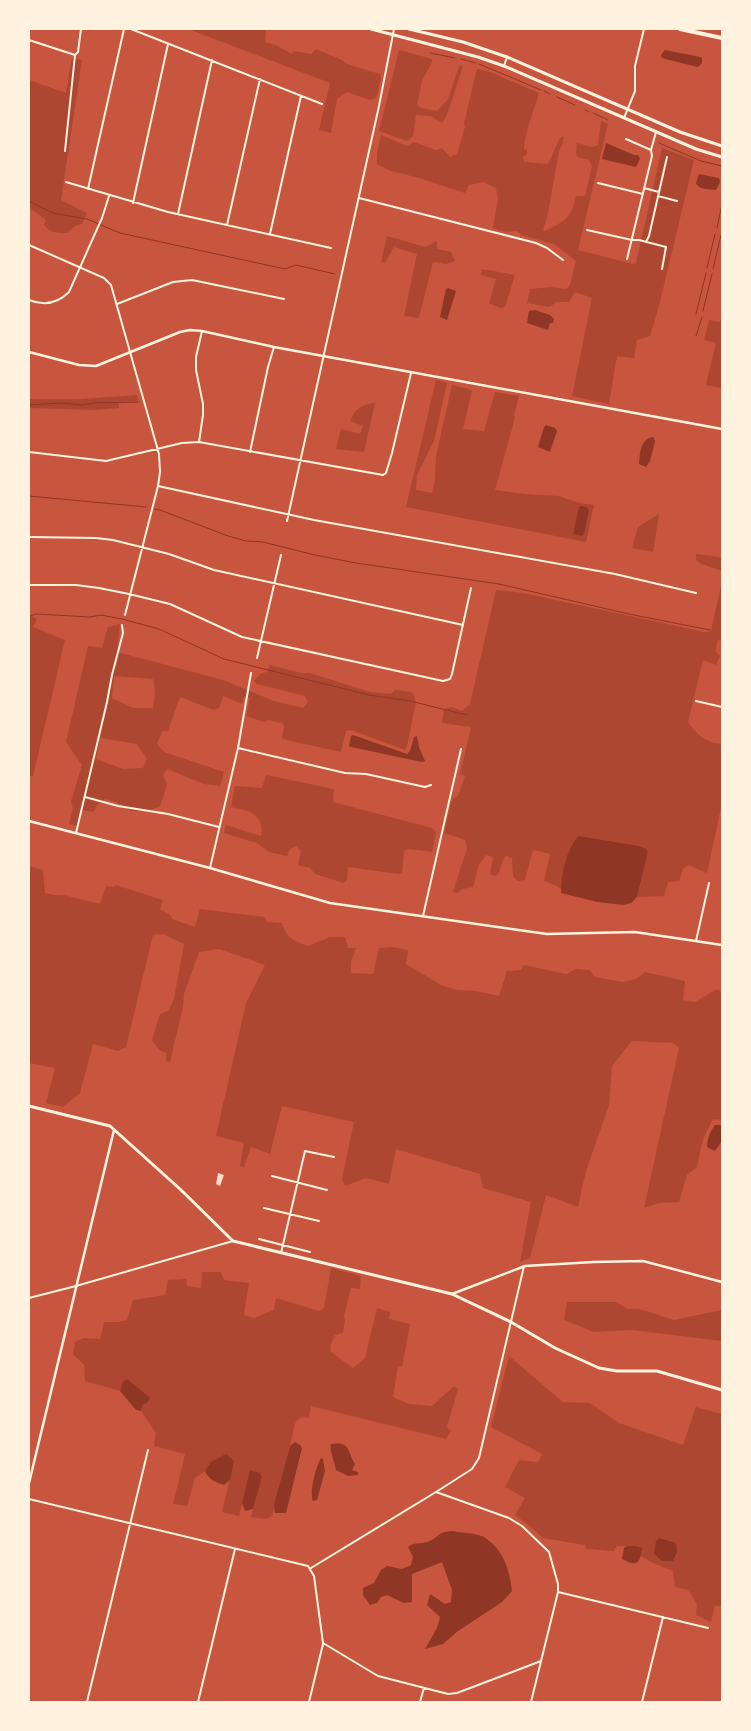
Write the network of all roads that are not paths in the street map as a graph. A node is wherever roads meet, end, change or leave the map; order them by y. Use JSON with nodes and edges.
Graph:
{"nodes":[{"id":1,"x":81,"y":29,"type":"edge"},
{"id":2,"x":124,"y":29,"type":"edge"},
{"id":3,"x":131,"y":29,"type":"edge"},
{"id":4,"x":371,"y":29,"type":"edge"},
{"id":5,"x":394,"y":29,"type":"edge"},
{"id":6,"x":409,"y":29,"type":"edge"},
{"id":7,"x":644,"y":29,"type":"edge"},
{"id":8,"x":680,"y":29,"type":"edge"},
{"id":9,"x":393,"y":35,"type":"junction"},
{"id":10,"x":722,"y":38,"type":"edge"},
{"id":11,"x":29,"y":40,"type":"edge"},
{"id":12,"x":168,"y":43,"type":"junction"},
{"id":13,"x":75,"y":55,"type":"junction"},
{"id":14,"x":507,"y":57,"type":"junction"},
{"id":15,"x":212,"y":60,"type":"junction"},
{"id":16,"x":504,"y":66,"type":"junction"},
{"id":17,"x":260,"y":79,"type":"junction"},
{"id":18,"x":301,"y":96,"type":"junction"},
{"id":19,"x":322,"y":104,"type":"dead end"},
{"id":20,"x":628,"y":108,"type":"junction"},
{"id":21,"x":624,"y":118,"type":"junction"},
{"id":22,"x":656,"y":132,"type":"junction"},
{"id":23,"x":626,"y":139,"type":"dead end"},
{"id":24,"x":722,"y":146,"type":"edge"},
{"id":25,"x":651,"y":150,"type":"junction"},
{"id":26,"x":65,"y":152,"type":"dead end"},
{"id":27,"x":668,"y":157,"type":"dead end"},
{"id":28,"x":722,"y":157,"type":"edge"},
{"id":29,"x":66,"y":182,"type":"dead end"},
{"id":30,"x":598,"y":183,"type":"dead end"},
{"id":31,"x":644,"y":188,"type":"junction"},
{"id":32,"x":88,"y":189,"type":"junction"},
{"id":33,"x":659,"y":192,"type":"junction"},
{"id":34,"x":643,"y":194,"type":"junction"},
{"id":35,"x":109,"y":196,"type":"junction"},
{"id":36,"x":658,"y":196,"type":"junction"},
{"id":37,"x":359,"y":198,"type":"junction"},
{"id":38,"x":676,"y":201,"type":"dead end"},
{"id":39,"x":133,"y":203,"type":"junction"},
{"id":40,"x":178,"y":214,"type":"junction"},
{"id":41,"x":227,"y":225,"type":"junction"},
{"id":42,"x":587,"y":230,"type":"dead end"},
{"id":43,"x":270,"y":234,"type":"junction"},
{"id":44,"x":632,"y":240,"type":"junction"},
{"id":45,"x":646,"y":242,"type":"junction"},
{"id":46,"x":29,"y":245,"type":"edge"},
{"id":47,"x":332,"y":248,"type":"dead end"},
{"id":48,"x":627,"y":259,"type":"dead end"},
{"id":49,"x":563,"y":260,"type":"dead end"},
{"id":50,"x":81,"y":267,"type":"junction"},
{"id":51,"x":662,"y":269,"type":"dead end"},
{"id":52,"x":284,"y":299,"type":"dead end"},
{"id":53,"x":29,"y":300,"type":"edge"},
{"id":54,"x":117,"y":304,"type":"junction"},
{"id":55,"x":202,"y":331,"type":"junction"},
{"id":56,"x":274,"y":347,"type":"junction"},
{"id":57,"x":29,"y":352,"type":"edge"},
{"id":58,"x":131,"y":353,"type":"junction"},
{"id":59,"x":324,"y":356,"type":"junction"},
{"id":60,"x":411,"y":372,"type":"junction"},
{"id":61,"x":722,"y":429,"type":"edge"},
{"id":62,"x":199,"y":442,"type":"junction"},
{"id":63,"x":157,"y":449,"type":"junction"},
{"id":64,"x":29,"y":452,"type":"edge"},
{"id":65,"x":250,"y":452,"type":"junction"},
{"id":66,"x":301,"y":462,"type":"junction"},
{"id":67,"x":158,"y":486,"type":"junction"},
{"id":68,"x":289,"y":514,"type":"junction"},
{"id":69,"x":287,"y":521,"type":"dead end"},
{"id":70,"x":29,"y":538,"type":"edge"},
{"id":71,"x":142,"y":547,"type":"junction"},
{"id":72,"x":280,"y":555,"type":"dead end"},
{"id":73,"x":274,"y":583,"type":"junction"},
{"id":74,"x":29,"y":585,"type":"edge"},
{"id":75,"x":471,"y":588,"type":"dead end"},
{"id":76,"x":696,"y":592,"type":"dead end"},
{"id":77,"x":129,"y":594,"type":"junction"},
{"id":78,"x":125,"y":615,"type":"dead end"},
{"id":79,"x":122,"y":625,"type":"dead end"},
{"id":80,"x":463,"y":625,"type":"junction"},
{"id":81,"x":261,"y":641,"type":"junction"},
{"id":82,"x":257,"y":658,"type":"dead end"},
{"id":83,"x":251,"y":673,"type":"dead end"},
{"id":84,"x":696,"y":701,"type":"dead end"},
{"id":85,"x":722,"y":707,"type":"edge"},
{"id":86,"x":238,"y":748,"type":"junction"},
{"id":87,"x":462,"y":749,"type":"dead end"},
{"id":88,"x":431,"y":785,"type":"dead end"},
{"id":89,"x":85,"y":797,"type":"junction"},
{"id":90,"x":29,"y":821,"type":"edge"},
{"id":91,"x":219,"y":828,"type":"junction"},
{"id":92,"x":76,"y":833,"type":"junction"},
{"id":93,"x":210,"y":868,"type":"junction"},
{"id":94,"x":709,"y":883,"type":"dead end"},
{"id":95,"x":423,"y":916,"type":"junction"},
{"id":96,"x":696,"y":941,"type":"junction"},
{"id":97,"x":722,"y":945,"type":"edge"},
{"id":98,"x":29,"y":1106,"type":"edge"},
{"id":99,"x":114,"y":1130,"type":"junction"},
{"id":100,"x":334,"y":1157,"type":"dead end"},
{"id":101,"x":272,"y":1176,"type":"dead end"},
{"id":102,"x":298,"y":1182,"type":"junction"},
{"id":103,"x":327,"y":1190,"type":"dead end"},
{"id":104,"x":264,"y":1208,"type":"dead end"},
{"id":105,"x":290,"y":1214,"type":"junction"},
{"id":106,"x":319,"y":1222,"type":"dead end"},
{"id":107,"x":259,"y":1239,"type":"dead end"},
{"id":108,"x":233,"y":1241,"type":"junction"},
{"id":109,"x":283,"y":1245,"type":"junction"},
{"id":110,"x":310,"y":1252,"type":"dead end"},
{"id":111,"x":281,"y":1253,"type":"junction"},
{"id":112,"x":524,"y":1266,"type":"junction"},
{"id":113,"x":722,"y":1282,"type":"edge"},
{"id":114,"x":76,"y":1286,"type":"junction"},
{"id":115,"x":452,"y":1294,"type":"junction"},
{"id":116,"x":29,"y":1298,"type":"edge"},
{"id":117,"x":511,"y":1322,"type":"junction"},
{"id":118,"x":722,"y":1390,"type":"edge"},
{"id":119,"x":148,"y":1450,"type":"dead end"},
{"id":120,"x":29,"y":1483,"type":"edge"},
{"id":121,"x":436,"y":1492,"type":"junction"},
{"id":122,"x":29,"y":1499,"type":"edge"},
{"id":123,"x":130,"y":1523,"type":"junction"},
{"id":124,"x":235,"y":1548,"type":"junction"},
{"id":125,"x":311,"y":1568,"type":"junction"},
{"id":126,"x":558,"y":1592,"type":"junction"},
{"id":127,"x":663,"y":1617,"type":"junction"},
{"id":128,"x":708,"y":1628,"type":"dead end"},
{"id":129,"x":323,"y":1643,"type":"junction"},
{"id":130,"x":541,"y":1661,"type":"junction"},
{"id":131,"x":424,"y":1688,"type":"junction"},
{"id":132,"x":87,"y":1702,"type":"edge"},
{"id":133,"x":198,"y":1702,"type":"edge"},
{"id":134,"x":309,"y":1702,"type":"edge"},
{"id":135,"x":420,"y":1702,"type":"edge"},
{"id":136,"x":531,"y":1702,"type":"edge"},
{"id":137,"x":642,"y":1702,"type":"edge"}],
"edges":[{"from":1,"to":13,"type":"street"},
{"from":2,"to":32,"type":"street"},
{"from":3,"to":12,"type":"street"},
{"from":4,"to":9,"type":"main road"},
{"from":5,"to":9,"type":"street"},
{"from":6,"to":14,"type":"main road"},
{"from":7,"to":20,"type":"street"},
{"from":8,"to":10,"type":"highway"},
{"from":9,"to":16,"type":"main road"},
{"from":9,"to":37,"type":"street"},
{"from":11,"to":13,"type":"street"},
{"from":12,"to":15,"type":"street"},
{"from":12,"to":39,"type":"street"},
{"from":13,"to":26,"type":"street"},
{"from":14,"to":16,"type":"street"},
{"from":14,"to":20,"type":"main road"},
{"from":15,"to":17,"type":"street"},
{"from":15,"to":40,"type":"street"},
{"from":16,"to":21,"type":"main road"},
{"from":17,"to":18,"type":"street"},
{"from":17,"to":41,"type":"street"},
{"from":18,"to":19,"type":"street"},
{"from":18,"to":43,"type":"street"},
{"from":20,"to":21,"type":"street"},
{"from":20,"to":24,"type":"main road"},
{"from":21,"to":22,"type":"main road"},
{"from":22,"to":25,"type":"street"},
{"from":22,"to":28,"type":"main road"},
{"from":23,"to":25,"type":"street"},
{"from":25,"to":31,"type":"street"},
{"from":27,"to":33,"type":"street"},
{"from":29,"to":32,"type":"street"},
{"from":30,"to":34,"type":"street"},
{"from":31,"to":33,"type":"street"},
{"from":31,"to":34,"type":"street"},
{"from":32,"to":35,"type":"street"},
{"from":33,"to":36,"type":"street"},
{"from":34,"to":44,"type":"street"},
{"from":35,"to":39,"type":"street"},
{"from":35,"to":50,"type":"street"},
{"from":36,"to":38,"type":"street"},
{"from":36,"to":45,"type":"street"},
{"from":37,"to":49,"type":"street"},
{"from":37,"to":59,"type":"street"},
{"from":39,"to":40,"type":"street"},
{"from":40,"to":41,"type":"street"},
{"from":41,"to":43,"type":"street"},
{"from":42,"to":44,"type":"street"},
{"from":43,"to":47,"type":"street"},
{"from":44,"to":45,"type":"street"},
{"from":44,"to":48,"type":"street"},
{"from":45,"to":51,"type":"street"},
{"from":46,"to":50,"type":"street"},
{"from":50,"to":53,"type":"street"},
{"from":50,"to":54,"type":"street"},
{"from":52,"to":54,"type":"street"},
{"from":54,"to":58,"type":"street"},
{"from":55,"to":56,"type":"street"},
{"from":55,"to":58,"type":"street"},
{"from":55,"to":62,"type":"street"},
{"from":56,"to":59,"type":"street"},
{"from":56,"to":65,"type":"street"},
{"from":57,"to":58,"type":"street"},
{"from":58,"to":63,"type":"street"},
{"from":59,"to":60,"type":"street"},
{"from":59,"to":66,"type":"street"},
{"from":60,"to":61,"type":"street"},
{"from":60,"to":66,"type":"street"},
{"from":62,"to":63,"type":"street"},
{"from":62,"to":65,"type":"street"},
{"from":63,"to":64,"type":"street"},
{"from":63,"to":67,"type":"street"},
{"from":65,"to":66,"type":"street"},
{"from":66,"to":68,"type":"street"},
{"from":67,"to":68,"type":"street"},
{"from":67,"to":71,"type":"street"},
{"from":68,"to":69,"type":"street"},
{"from":68,"to":76,"type":"street"},
{"from":70,"to":71,"type":"street"},
{"from":71,"to":73,"type":"street"},
{"from":71,"to":77,"type":"street"},
{"from":72,"to":73,"type":"street"},
{"from":73,"to":80,"type":"street"},
{"from":73,"to":81,"type":"street"},
{"from":74,"to":77,"type":"street"},
{"from":75,"to":80,"type":"street"},
{"from":77,"to":78,"type":"street"},
{"from":77,"to":81,"type":"street"},
{"from":79,"to":89,"type":"street"},
{"from":80,"to":81,"type":"street"},
{"from":81,"to":82,"type":"street"},
{"from":83,"to":86,"type":"street"},
{"from":84,"to":85,"type":"street"},
{"from":86,"to":88,"type":"street"},
{"from":86,"to":91,"type":"street"},
{"from":87,"to":95,"type":"street"},
{"from":89,"to":91,"type":"street"},
{"from":89,"to":92,"type":"street"},
{"from":90,"to":92,"type":"street"},
{"from":91,"to":93,"type":"street"},
{"from":92,"to":93,"type":"street"},
{"from":93,"to":95,"type":"street"},
{"from":94,"to":96,"type":"street"},
{"from":95,"to":96,"type":"street"},
{"from":96,"to":97,"type":"street"},
{"from":98,"to":99,"type":"main road"},
{"from":99,"to":108,"type":"main road"},
{"from":99,"to":114,"type":"street"},
{"from":100,"to":102,"type":"street"},
{"from":101,"to":102,"type":"street"},
{"from":102,"to":103,"type":"street"},
{"from":102,"to":105,"type":"street"},
{"from":104,"to":105,"type":"street"},
{"from":105,"to":106,"type":"street"},
{"from":105,"to":109,"type":"street"},
{"from":107,"to":109,"type":"street"},
{"from":108,"to":111,"type":"main road"},
{"from":108,"to":114,"type":"street"},
{"from":109,"to":110,"type":"street"},
{"from":109,"to":111,"type":"street"},
{"from":111,"to":115,"type":"main road"},
{"from":112,"to":113,"type":"street"},
{"from":112,"to":115,"type":"street"},
{"from":112,"to":117,"type":"street"},
{"from":114,"to":116,"type":"street"},
{"from":114,"to":120,"type":"street"},
{"from":115,"to":117,"type":"main road"},
{"from":117,"to":118,"type":"main road"},
{"from":117,"to":121,"type":"street"},
{"from":119,"to":123,"type":"street"},
{"from":121,"to":125,"type":"street"},
{"from":121,"to":126,"type":"street"},
{"from":122,"to":123,"type":"street"},
{"from":123,"to":124,"type":"street"},
{"from":123,"to":132,"type":"street"},
{"from":124,"to":125,"type":"street"},
{"from":124,"to":133,"type":"street"},
{"from":125,"to":129,"type":"street"},
{"from":126,"to":127,"type":"street"},
{"from":126,"to":130,"type":"street"},
{"from":127,"to":128,"type":"street"},
{"from":127,"to":137,"type":"street"},
{"from":129,"to":131,"type":"street"},
{"from":129,"to":134,"type":"street"},
{"from":130,"to":131,"type":"street"},
{"from":130,"to":136,"type":"street"},
{"from":131,"to":135,"type":"street"}]}
